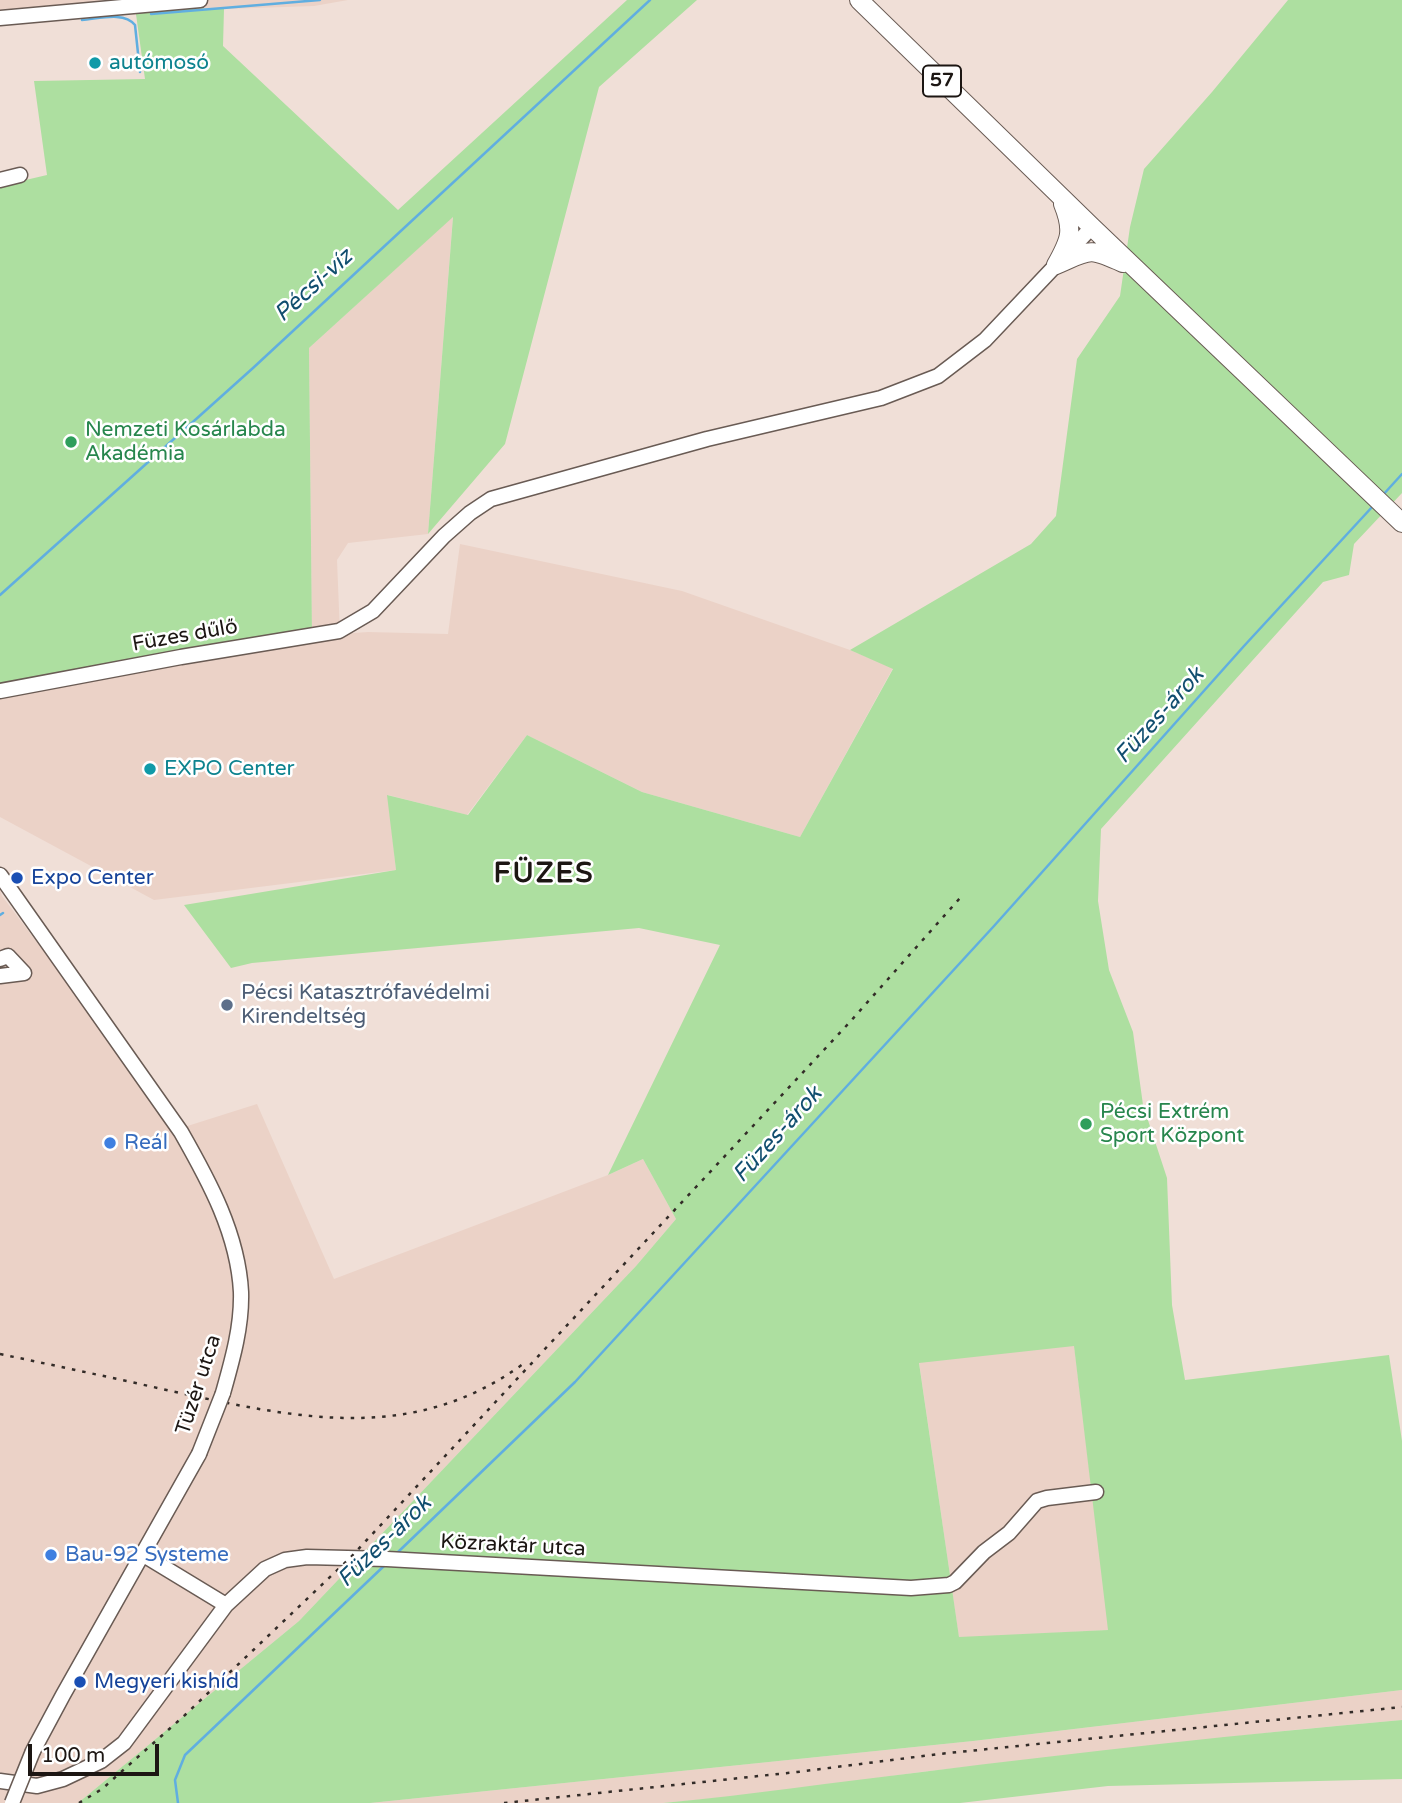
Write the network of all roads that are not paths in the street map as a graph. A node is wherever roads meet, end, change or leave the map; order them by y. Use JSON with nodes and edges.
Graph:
{"nodes":[{"id":1,"x":200,"y":0,"type":"edge"},
{"id":2,"x":859,"y":0,"type":"edge"},
{"id":3,"x":0,"y":18,"type":"edge"},
{"id":4,"x":20,"y":175,"type":"dead end"},
{"id":5,"x":0,"y":180,"type":"edge"},
{"id":6,"x":1058,"y":194,"type":"junction"},
{"id":7,"x":1092,"y":227,"type":"junction"},
{"id":8,"x":1056,"y":265,"type":"junction"},
{"id":9,"x":1133,"y":267,"type":"junction"},
{"id":10,"x":1402,"y":523,"type":"edge"},
{"id":11,"x":0,"y":691,"type":"edge"},
{"id":12,"x":0,"y":875,"type":"edge"},
{"id":13,"x":6,"y":892,"type":"edge"},
{"id":14,"x":0,"y":959,"type":"edge"},
{"id":15,"x":0,"y":976,"type":"edge"},
{"id":16,"x":1096,"y":1492,"type":"dead end"},
{"id":17,"x":142,"y":1554,"type":"junction"},
{"id":18,"x":226,"y":1605,"type":"junction"},
{"id":19,"x":0,"y":1781,"type":"edge"},
{"id":20,"x":12,"y":1803,"type":"edge"}],
"edges":[{"from":1,"to":3,"type":"street"},
{"from":2,"to":6,"type":"main road","number":"57"},
{"from":4,"to":5,"type":"street"},
{"from":6,"to":7,"type":"main road","number":"57"},
{"from":6,"to":8,"type":"main road"},
{"from":7,"to":8,"type":"street","name":"Füzes dűlő"},
{"from":7,"to":9,"type":"main road","number":"57"},
{"from":8,"to":9,"type":"main road"},
{"from":8,"to":11,"type":"street","name":"Füzes dűlő"},
{"from":9,"to":10,"type":"main road","number":"57"},
{"from":12,"to":13,"type":"street","name":"Tüzér utca"},
{"from":13,"to":17,"type":"street","name":"Tüzér utca","bridge":true},
{"from":14,"to":15,"type":"street"},
{"from":16,"to":18,"type":"street","name":"Közraktár utca"},
{"from":17,"to":18,"type":"street"},
{"from":17,"to":20,"type":"street","name":"Tüzér utca","bridge":true},
{"from":18,"to":19,"type":"street","name":"Közraktár utca"}]}
